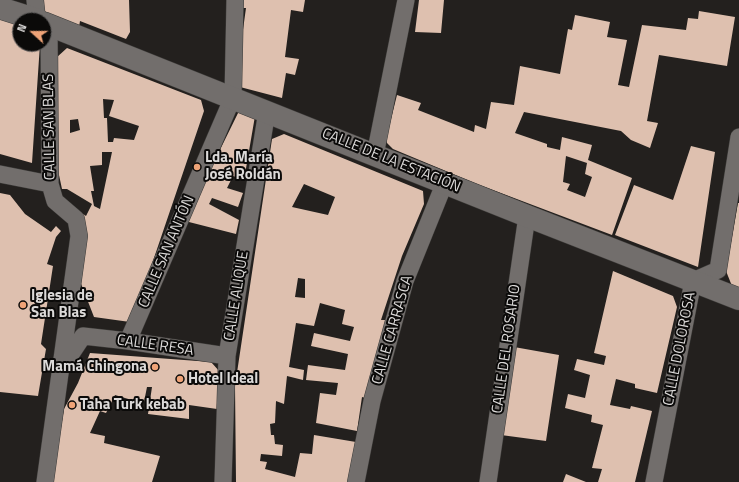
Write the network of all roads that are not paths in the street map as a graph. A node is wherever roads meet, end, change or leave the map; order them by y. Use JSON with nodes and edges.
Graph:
{"nodes":[{"id":1,"x":235,"y":0,"type":"edge"},
{"id":2,"x":406,"y":0,"type":"edge"},
{"id":3,"x":0,"y":8,"type":"edge"},
{"id":4,"x":16,"y":12,"type":"edge"},
{"id":5,"x":52,"y":23,"type":"edge"},
{"id":6,"x":42,"y":52,"type":"edge"},
{"id":7,"x":233,"y":97,"type":"junction"},
{"id":8,"x":267,"y":111,"type":"junction"},
{"id":9,"x":739,"y":137,"type":"edge"},
{"id":10,"x":375,"y":155,"type":"junction"},
{"id":11,"x":0,"y":174,"type":"edge"},
{"id":12,"x":445,"y":182,"type":"junction"},
{"id":13,"x":50,"y":184,"type":"junction"},
{"id":14,"x":527,"y":216,"type":"junction"},
{"id":15,"x":693,"y":281,"type":"junction"},
{"id":16,"x":739,"y":299,"type":"edge"},
{"id":17,"x":128,"y":341,"type":"junction"},
{"id":18,"x":71,"y":354,"type":"dead end"},
{"id":19,"x":227,"y":356,"type":"junction"},
{"id":20,"x":45,"y":482,"type":"edge"},
{"id":21,"x":224,"y":482,"type":"edge"},
{"id":22,"x":356,"y":482,"type":"edge"},
{"id":23,"x":488,"y":482,"type":"edge"},
{"id":24,"x":654,"y":482,"type":"edge"}],
"edges":[{"from":1,"to":7,"type":"street","name":"CALLE SAN ANTÓN"},
{"from":2,"to":10,"type":"street"},
{"from":3,"to":4,"type":"street","name":"CALLE DE LA ESTACIÓN"},
{"from":5,"to":7,"type":"street","name":"CALLE DE LA ESTACIÓN"},
{"from":6,"to":13,"type":"street","name":"CALLE SAN BLAS"},
{"from":7,"to":8,"type":"street","name":"CALLE DE LA ESTACIÓN"},
{"from":7,"to":17,"type":"street","name":"CALLE SAN ANTÓN"},
{"from":8,"to":10,"type":"street","name":"CALLE DE LA ESTACIÓN"},
{"from":8,"to":19,"type":"street","name":"CALLE ALIQUE"},
{"from":9,"to":15,"type":"street","name":"CALLE DOLOROSA"},
{"from":10,"to":12,"type":"street","name":"CALLE DE LA ESTACIÓN"},
{"from":11,"to":13,"type":"street"},
{"from":12,"to":14,"type":"street","name":"CALLE DE LA ESTACIÓN"},
{"from":12,"to":22,"type":"street","name":"CALLE CARRASCA"},
{"from":13,"to":20,"type":"street","name":"CALLE SAN BLAS"},
{"from":14,"to":15,"type":"street","name":"CALLE DE LA ESTACIÓN"},
{"from":14,"to":23,"type":"street","name":"CALLE DEL ROSARIO"},
{"from":15,"to":16,"type":"street","name":"CALLE DE LA ESTACIÓN"},
{"from":15,"to":24,"type":"street","name":"CALLE DOLOROSA"},
{"from":17,"to":18,"type":"street","name":"CALLE RESA"},
{"from":17,"to":19,"type":"street","name":"CALLE RESA"},
{"from":19,"to":21,"type":"street","name":"CALLE ALIQUE"}]}
